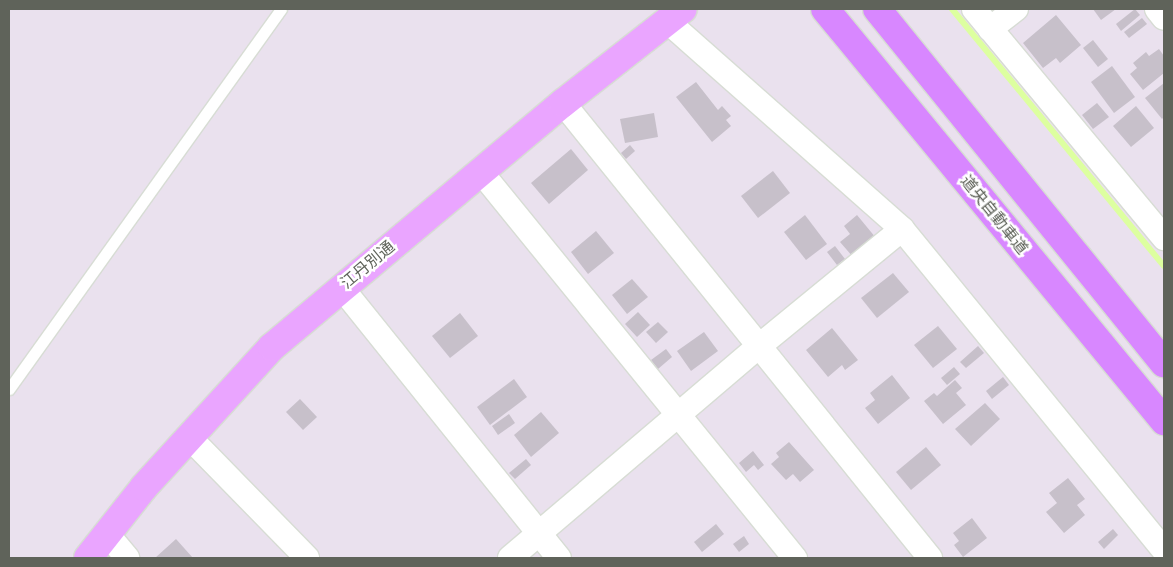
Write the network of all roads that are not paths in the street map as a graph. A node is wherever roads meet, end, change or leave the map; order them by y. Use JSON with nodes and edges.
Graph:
{"nodes":[{"id":1,"x":281,"y":9,"type":"edge"},
{"id":2,"x":825,"y":9,"type":"edge"},
{"id":3,"x":876,"y":9,"type":"edge"},
{"id":4,"x":974,"y":9,"type":"edge"},
{"id":5,"x":1016,"y":9,"type":"edge"},
{"id":6,"x":1157,"y":9,"type":"edge"},
{"id":7,"x":675,"y":15,"type":"edge"},
{"id":8,"x":1164,"y":18,"type":"edge"},
{"id":9,"x":990,"y":29,"type":"junction"},
{"id":10,"x":563,"y":103,"type":"junction"},
{"id":11,"x":481,"y":172,"type":"junction"},
{"id":12,"x":902,"y":229,"type":"junction"},
{"id":13,"x":1164,"y":238,"type":"edge"},
{"id":14,"x":341,"y":287,"type":"junction"},
{"id":15,"x":758,"y":347,"type":"junction"},
{"id":16,"x":1164,"y":363,"type":"edge"},
{"id":17,"x":9,"y":389,"type":"edge"},
{"id":18,"x":680,"y":415,"type":"junction"},
{"id":19,"x":1164,"y":422,"type":"edge"},
{"id":20,"x":189,"y":437,"type":"junction"},
{"id":21,"x":539,"y":534,"type":"junction"},
{"id":22,"x":108,"y":535,"type":"junction"},
{"id":23,"x":1164,"y":550,"type":"edge"},
{"id":24,"x":88,"y":558,"type":"edge"},
{"id":25,"x":127,"y":558,"type":"edge"},
{"id":26,"x":307,"y":558,"type":"edge"},
{"id":27,"x":510,"y":558,"type":"edge"},
{"id":28,"x":559,"y":558,"type":"edge"},
{"id":29,"x":795,"y":558,"type":"edge"},
{"id":30,"x":930,"y":558,"type":"edge"}],
"edges":[{"from":1,"to":17,"type":"lane"},
{"from":2,"to":19,"type":"highway","name":"道央自動車道"},
{"from":3,"to":16,"type":"highway"},
{"from":4,"to":9,"type":"street"},
{"from":5,"to":9,"type":"street"},
{"from":6,"to":8,"type":"street"},
{"from":7,"to":10,"type":"main road","name":"江丹別通"},
{"from":7,"to":12,"type":"street"},
{"from":9,"to":13,"type":"street"},
{"from":10,"to":11,"type":"main road","name":"江丹別通"},
{"from":10,"to":15,"type":"street"},
{"from":11,"to":14,"type":"main road","name":"江丹別通"},
{"from":11,"to":18,"type":"street"},
{"from":12,"to":15,"type":"street"},
{"from":12,"to":23,"type":"street"},
{"from":14,"to":20,"type":"main road","name":"江丹別通"},
{"from":14,"to":21,"type":"street"},
{"from":15,"to":18,"type":"street"},
{"from":15,"to":30,"type":"street"},
{"from":18,"to":21,"type":"street"},
{"from":18,"to":29,"type":"street"},
{"from":20,"to":22,"type":"main road","name":"江丹別通"},
{"from":20,"to":26,"type":"street"},
{"from":21,"to":27,"type":"street"},
{"from":21,"to":28,"type":"street"},
{"from":22,"to":24,"type":"main road","name":"江丹別通"},
{"from":22,"to":25,"type":"street"}]}
